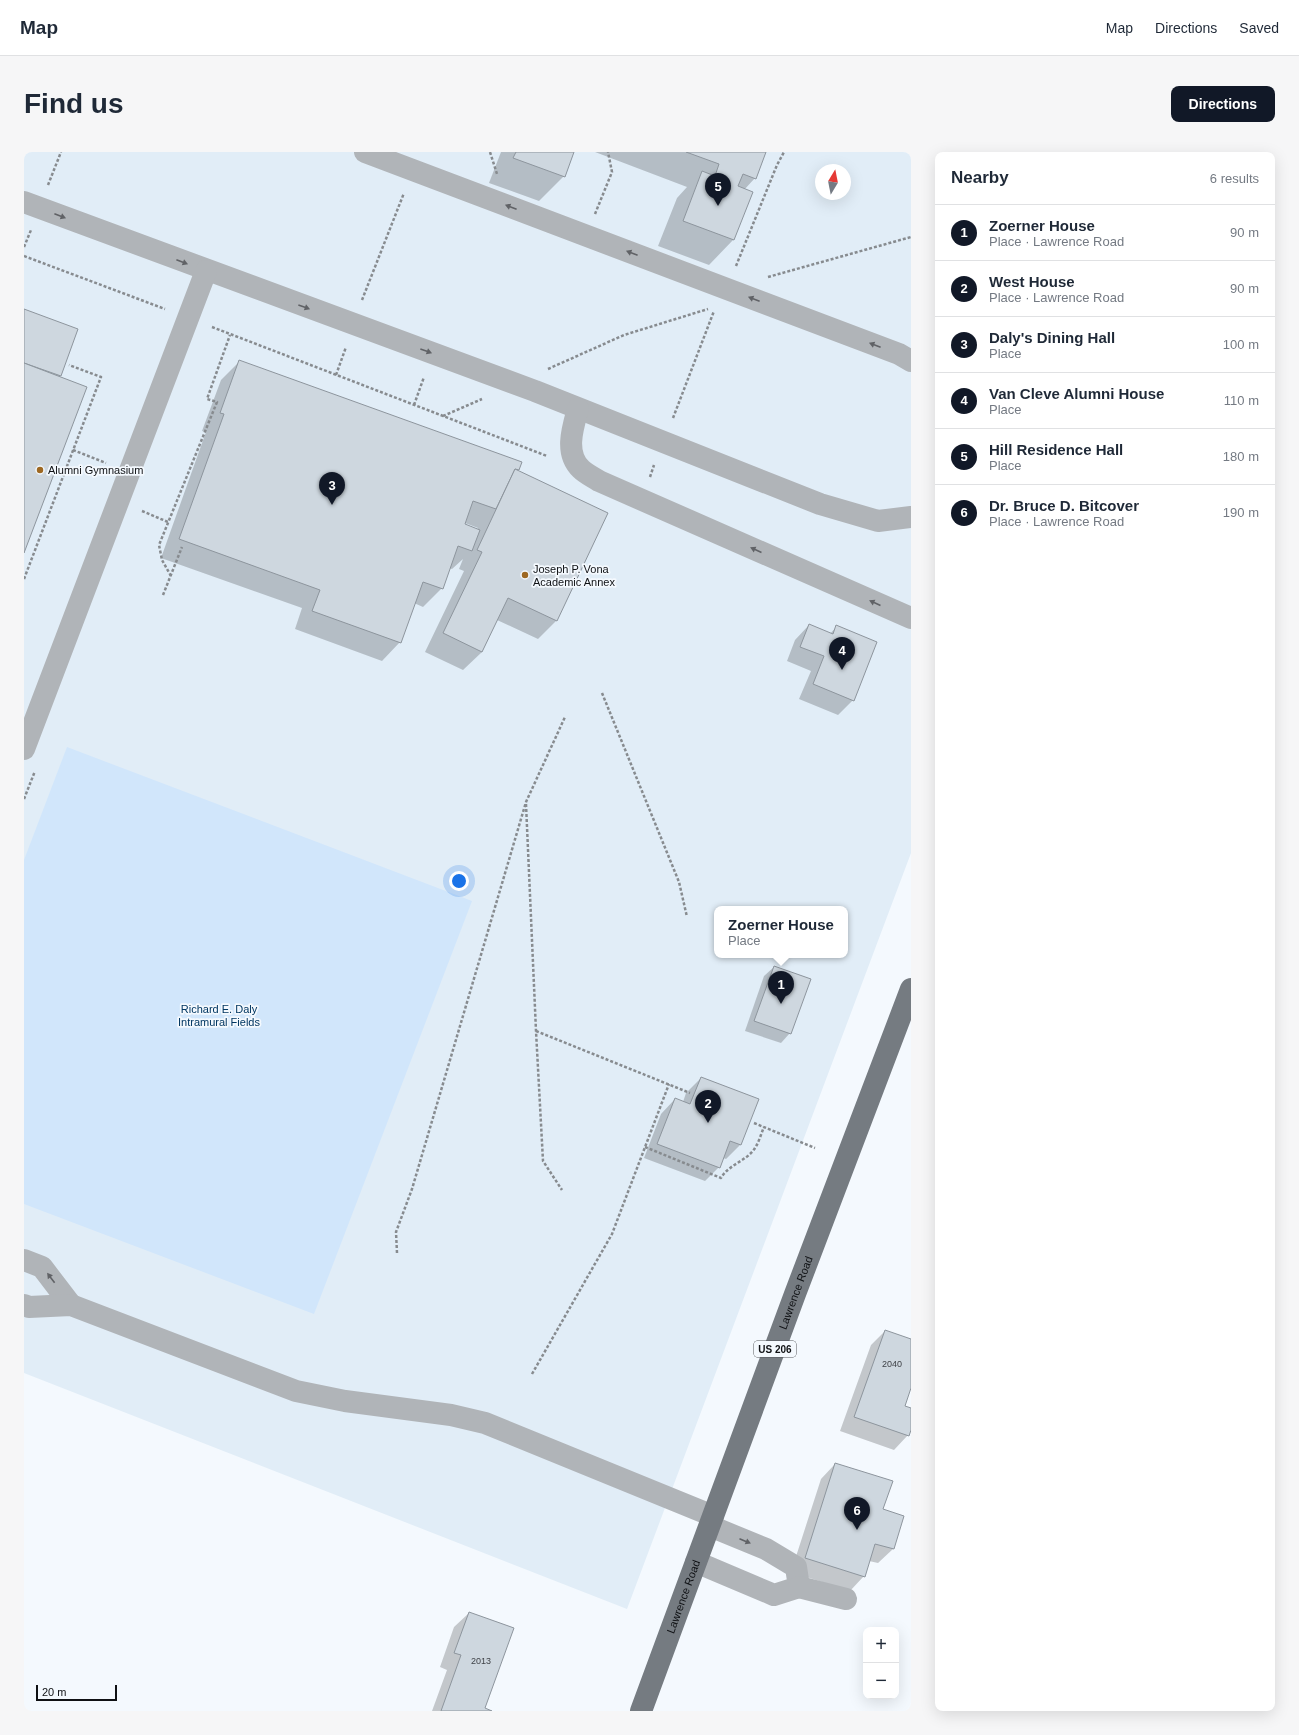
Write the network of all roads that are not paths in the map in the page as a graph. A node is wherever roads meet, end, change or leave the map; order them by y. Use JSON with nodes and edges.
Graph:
{"nodes":[{"id":1,"x":365,"y":152,"type":"edge"},
{"id":2,"x":24,"y":202,"type":"edge"},
{"id":3,"x":206,"y":271,"type":"junction"},
{"id":4,"x":911,"y":361,"type":"edge"},
{"id":5,"x":578,"y":409,"type":"junction"},
{"id":6,"x":911,"y":517,"type":"edge"},
{"id":7,"x":911,"y":618,"type":"edge"},
{"id":8,"x":24,"y":748,"type":"edge"},
{"id":9,"x":911,"y":989,"type":"edge"},
{"id":10,"x":24,"y":1260,"type":"edge"},
{"id":11,"x":24,"y":1305,"type":"edge"},
{"id":12,"x":71,"y":1305,"type":"junction"},
{"id":13,"x":711,"y":1521,"type":"junction"},
{"id":14,"x":696,"y":1562,"type":"junction"},
{"id":15,"x":799,"y":1587,"type":"junction"},
{"id":16,"x":846,"y":1599,"type":"dead end"},
{"id":17,"x":641,"y":1711,"type":"edge"}],
"edges":[{"from":4,"to":1,"type":"lane","one_way":true},
{"from":2,"to":3,"type":"lane","one_way":true},
{"from":3,"to":5,"type":"lane","one_way":true},
{"from":3,"to":8,"type":"lane"},
{"from":5,"to":6,"type":"lane"},
{"from":7,"to":5,"type":"lane","one_way":true},
{"from":9,"to":13,"type":"main road","name":"Lawrence Road","number":"US 206"},
{"from":12,"to":10,"type":"lane","one_way":true},
{"from":11,"to":12,"type":"lane"},
{"from":12,"to":13,"type":"lane"},
{"from":13,"to":14,"type":"main road","name":"Lawrence Road","number":"US 206"},
{"from":13,"to":15,"type":"lane","one_way":true},
{"from":14,"to":15,"type":"lane"},
{"from":14,"to":17,"type":"main road","name":"Lawrence Road","number":"US 206"},
{"from":15,"to":16,"type":"lane"}]}
